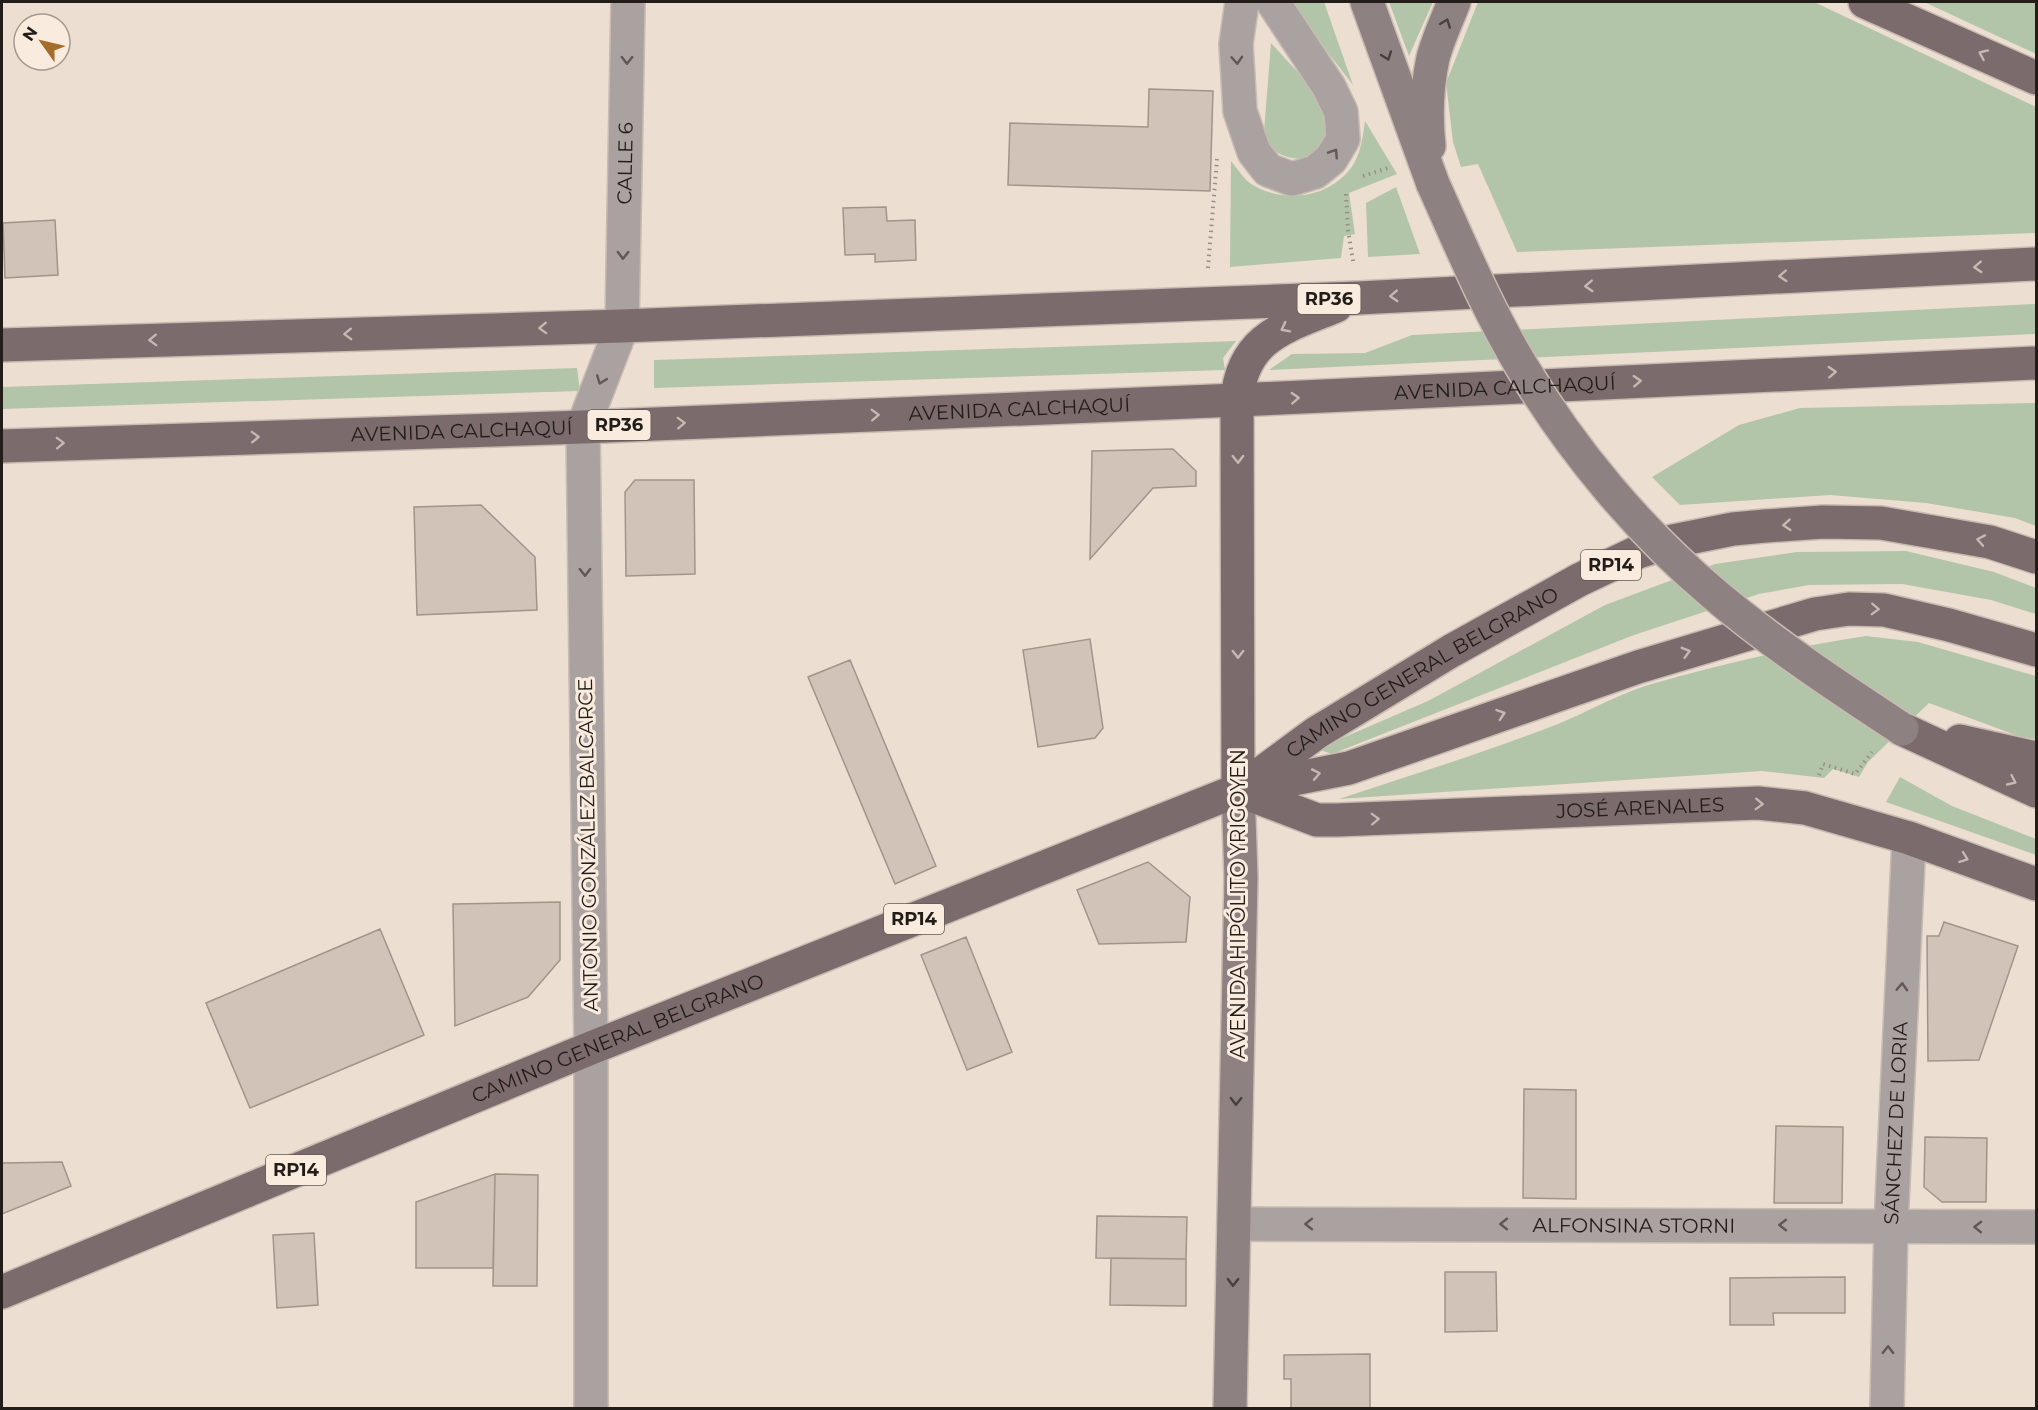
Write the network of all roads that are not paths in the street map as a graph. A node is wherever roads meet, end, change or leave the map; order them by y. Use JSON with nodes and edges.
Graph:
{"nodes":[{"id":1,"x":628,"y":2,"type":"edge"},
{"id":2,"x":1242,"y":2,"type":"edge"},
{"id":3,"x":1273,"y":2,"type":"edge"},
{"id":4,"x":1367,"y":2,"type":"edge"},
{"id":5,"x":1454,"y":2,"type":"edge"},
{"id":6,"x":1865,"y":2,"type":"edge"},
{"id":7,"x":2037,"y":78,"type":"edge"},
{"id":8,"x":1434,"y":184,"type":"junction"},
{"id":9,"x":2037,"y":264,"type":"edge"},
{"id":10,"x":1358,"y":298,"type":"junction"},
{"id":11,"x":622,"y":326,"type":"junction"},
{"id":12,"x":2,"y":345,"type":"edge"},
{"id":13,"x":2037,"y":363,"type":"edge"},
{"id":14,"x":1237,"y":400,"type":"junction"},
{"id":15,"x":583,"y":427,"type":"junction"},
{"id":16,"x":2,"y":446,"type":"edge"},
{"id":17,"x":2037,"y":557,"type":"edge"},
{"id":18,"x":2037,"y":650,"type":"edge"},
{"id":19,"x":1902,"y":729,"type":"junction"},
{"id":20,"x":2032,"y":756,"type":"edge"},
{"id":21,"x":1238,"y":790,"type":"junction"},
{"id":22,"x":2037,"y":791,"type":"edge"},
{"id":23,"x":1909,"y":838,"type":"junction"},
{"id":24,"x":2037,"y":884,"type":"edge"},
{"id":25,"x":591,"y":1048,"type":"junction"},
{"id":26,"x":1234,"y":1224,"type":"junction"},
{"id":27,"x":1891,"y":1225,"type":"junction"},
{"id":28,"x":2037,"y":1227,"type":"edge"},
{"id":29,"x":2,"y":1292,"type":"edge"},
{"id":30,"x":591,"y":1408,"type":"edge"},
{"id":31,"x":1230,"y":1408,"type":"edge"},
{"id":32,"x":1887,"y":1408,"type":"edge"}],
"edges":[{"from":1,"to":11,"type":"street","name":"CALLE 6","one_way":true},
{"from":2,"to":3,"type":"street","one_way":true},
{"from":4,"to":8,"type":"main road","one_way":true},
{"from":8,"to":5,"type":"main road","one_way":true},
{"from":7,"to":6,"type":"main road","one_way":true},
{"from":8,"to":19,"type":"main road","bridge":true},
{"from":9,"to":10,"type":"main road","number":"RP36","one_way":true},
{"from":10,"to":11,"type":"main road","number":"RP36"},
{"from":10,"to":14,"type":"main road","name":"AVENIDA HIPÓLITO YRIGOYEN","one_way":true},
{"from":11,"to":12,"type":"main road","number":"RP36","one_way":true},
{"from":11,"to":15,"type":"street","name":"ANTONIO GONZÁLEZ BALCARCE","one_way":true},
{"from":14,"to":13,"type":"main road","name":"AVENIDA CALCHAQUÍ","number":"RP36","one_way":true},
{"from":15,"to":14,"type":"main road","name":"AVENIDA CALCHAQUÍ","number":"RP36","one_way":true},
{"from":14,"to":21,"type":"main road","name":"AVENIDA HIPÓLITO YRIGOYEN","one_way":true},
{"from":16,"to":15,"type":"main road","name":"AVENIDA CALCHAQUÍ","number":"RP36","one_way":true},
{"from":15,"to":25,"type":"street","name":"ANTONIO GONZÁLEZ BALCARCE","one_way":true},
{"from":17,"to":21,"type":"main road","name":"CAMINO GENERAL BELGRANO","number":"RP14","one_way":true},
{"from":21,"to":18,"type":"main road","name":"CAMINO GENERAL BELGRANO","number":"RP14","one_way":true},
{"from":19,"to":20,"type":"main road"},
{"from":19,"to":22,"type":"main road","one_way":true},
{"from":21,"to":23,"type":"main road","name":"JOSÉ ARENALES","one_way":true},
{"from":21,"to":25,"type":"main road","name":"CAMINO GENERAL BELGRANO","number":"RP14"},
{"from":21,"to":26,"type":"main road","name":"AVENIDA HIPÓLITO YRIGOYEN","one_way":true},
{"from":23,"to":24,"type":"main road","name":"JOSÉ ARENALES","one_way":true},
{"from":27,"to":23,"type":"street","name":"SÁNCHEZ DE LORIA","one_way":true},
{"from":25,"to":29,"type":"main road","name":"CAMINO GENERAL BELGRANO","number":"RP14"},
{"from":25,"to":30,"type":"street","name":"ANTONIO GONZÁLEZ BALCARCE"},
{"from":27,"to":26,"type":"street","name":"ALFONSINA STORNI","one_way":true},
{"from":26,"to":31,"type":"main road","name":"AVENIDA HIPÓLITO YRIGOYEN","one_way":true},
{"from":28,"to":27,"type":"street","name":"ALFONSINA STORNI","one_way":true},
{"from":32,"to":27,"type":"street","name":"SÁNCHEZ DE LORIA","one_way":true}]}
